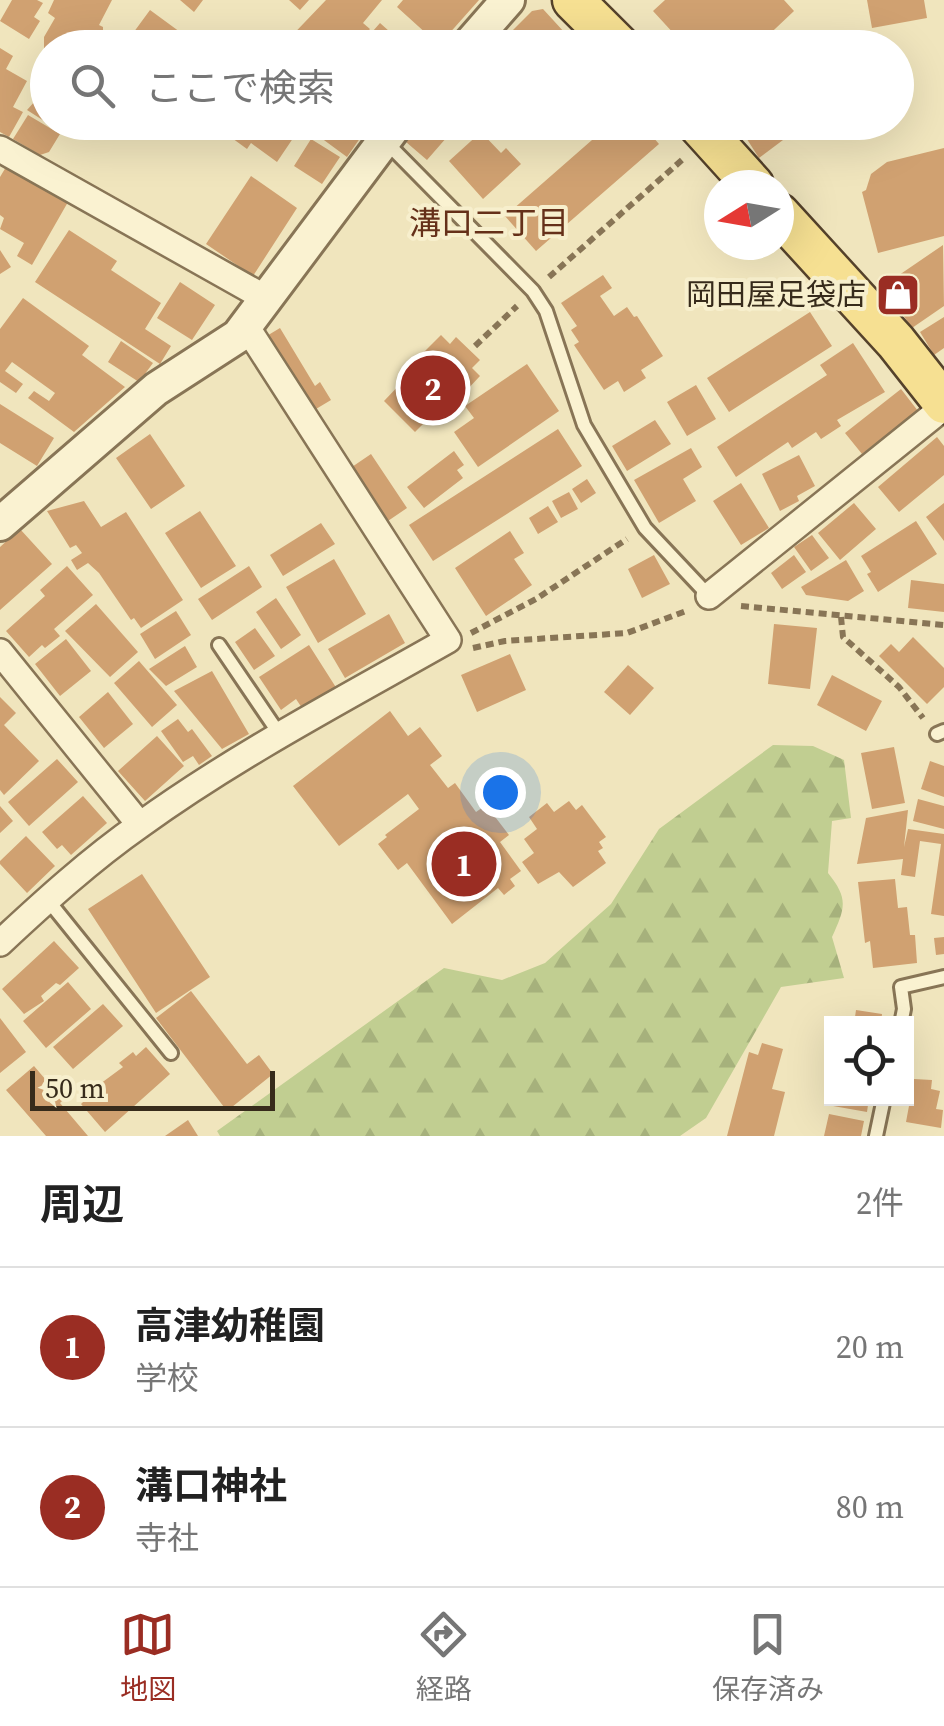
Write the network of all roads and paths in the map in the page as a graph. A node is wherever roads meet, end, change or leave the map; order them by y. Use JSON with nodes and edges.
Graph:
{"nodes":[{"id":1,"x":508,"y":0,"type":"edge"},
{"id":2,"x":573,"y":0,"type":"edge"},
{"id":3,"x":482,"y":30,"type":"edge"},
{"id":4,"x":603,"y":30,"type":"edge"},
{"id":5,"x":384,"y":140,"type":"edge"},
{"id":6,"x":399,"y":140,"type":"edge"},
{"id":7,"x":691,"y":140,"type":"edge"},
{"id":8,"x":712,"y":140,"type":"edge"},
{"id":9,"x":0,"y":149,"type":"edge"},
{"id":10,"x":739,"y":170,"type":"edge"},
{"id":11,"x":794,"y":230,"type":"edge"},
{"id":12,"x":533,"y":291,"type":"junction"},
{"id":13,"x":267,"y":300,"type":"junction"},
{"id":14,"x":246,"y":326,"type":"junction"},
{"id":15,"x":475,"y":346,"type":"dead end"},
{"id":16,"x":944,"y":405,"type":"edge"},
{"id":17,"x":0,"y":524,"type":"edge"},
{"id":18,"x":645,"y":528,"type":"junction"},
{"id":19,"x":709,"y":596,"type":"junction"},
{"id":20,"x":841,"y":617,"type":"junction"},
{"id":21,"x":944,"y":625,"type":"edge"},
{"id":22,"x":448,"y":640,"type":"junction"},
{"id":23,"x":219,"y":645,"type":"dead end"},
{"id":24,"x":0,"y":652,"type":"edge"},
{"id":25,"x":940,"y":733,"type":"edge"},
{"id":26,"x":280,"y":736,"type":"junction"},
{"id":27,"x":140,"y":825,"type":"junction"},
{"id":28,"x":47,"y":900,"type":"junction"},
{"id":29,"x":0,"y":944,"type":"edge"},
{"id":30,"x":944,"y":978,"type":"edge"},
{"id":31,"x":903,"y":1016,"type":"edge"},
{"id":32,"x":171,"y":1053,"type":"dead end"},
{"id":33,"x":882,"y":1106,"type":"edge"},
{"id":34,"x":876,"y":1136,"type":"edge"}],
"edges":[{"from":1,"to":3,"type":"street"},
{"from":2,"to":4,"type":"main road"},
{"from":5,"to":13,"type":"street"},
{"from":6,"to":12,"type":"lane"},
{"from":7,"to":12,"type":"path"},
{"from":8,"to":10,"type":"main road"},
{"from":9,"to":13,"type":"street"},
{"from":11,"to":16,"type":"main road"},
{"from":12,"to":15,"type":"path"},
{"from":12,"to":18,"type":"lane"},
{"from":13,"to":14,"type":"street"},
{"from":14,"to":17,"type":"street"},
{"from":14,"to":22,"type":"street"},
{"from":16,"to":19,"type":"street"},
{"from":18,"to":19,"type":"lane"},
{"from":18,"to":22,"type":"path"},
{"from":19,"to":20,"type":"path"},
{"from":19,"to":22,"type":"path"},
{"from":20,"to":21,"type":"path"},
{"from":20,"to":25,"type":"path"},
{"from":22,"to":26,"type":"street"},
{"from":23,"to":26,"type":"lane"},
{"from":24,"to":27,"type":"street"},
{"from":26,"to":27,"type":"street"},
{"from":27,"to":28,"type":"street"},
{"from":28,"to":29,"type":"street"},
{"from":28,"to":32,"type":"lane"},
{"from":30,"to":31,"type":"lane"},
{"from":33,"to":34,"type":"lane"}]}
